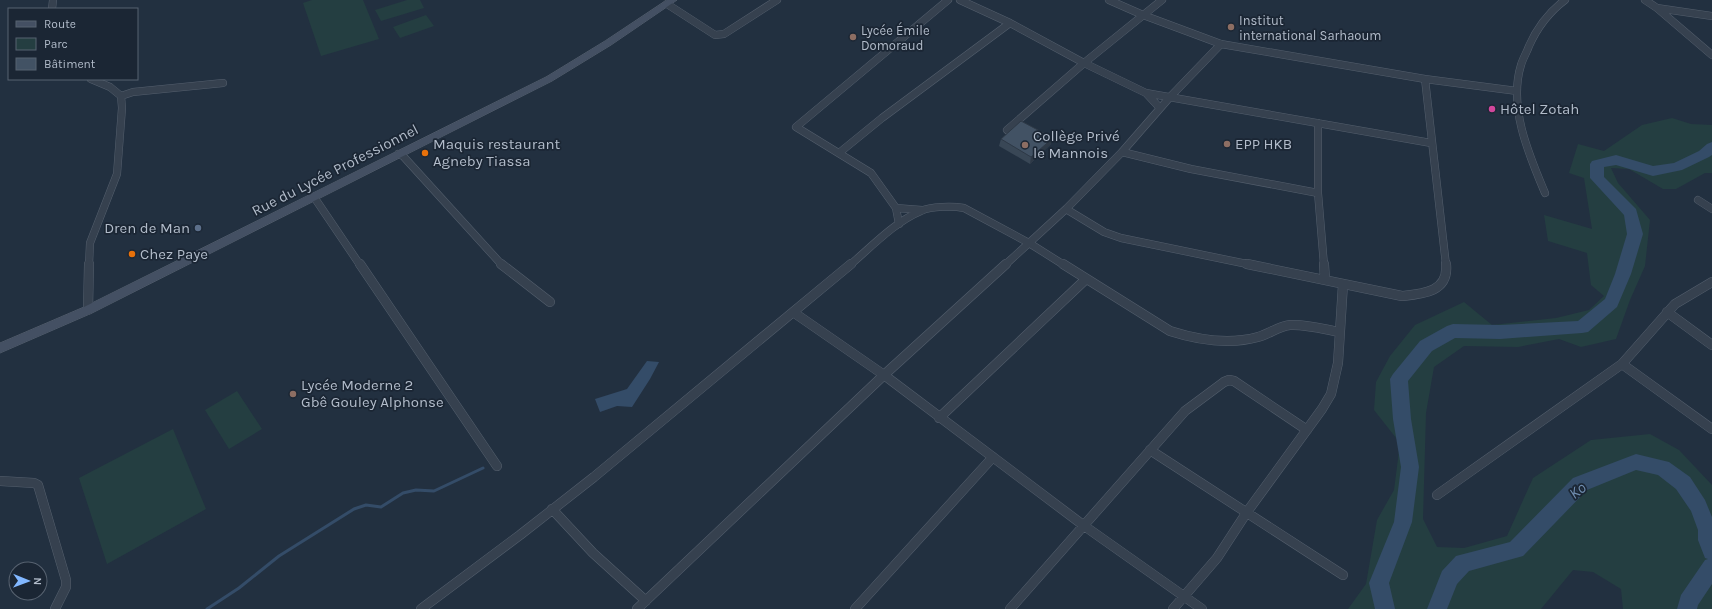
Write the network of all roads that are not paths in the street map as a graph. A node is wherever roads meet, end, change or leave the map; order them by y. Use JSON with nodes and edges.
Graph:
{"nodes":[{"id":1,"x":777,"y":0,"type":"edge"},
{"id":2,"x":948,"y":0,"type":"edge"},
{"id":3,"x":960,"y":0,"type":"edge"},
{"id":4,"x":1109,"y":0,"type":"edge"},
{"id":5,"x":1162,"y":0,"type":"edge"},
{"id":6,"x":1565,"y":0,"type":"edge"},
{"id":7,"x":1645,"y":0,"type":"edge"},
{"id":8,"x":670,"y":2,"type":"edge"},
{"id":9,"x":1656,"y":8,"type":"junction"},
{"id":10,"x":1143,"y":15,"type":"junction"},
{"id":11,"x":1712,"y":16,"type":"edge"},
{"id":12,"x":1010,"y":23,"type":"junction"},
{"id":13,"x":1221,"y":44,"type":"junction"},
{"id":14,"x":1712,"y":55,"type":"edge"},
{"id":15,"x":1084,"y":63,"type":"junction"},
{"id":16,"x":1425,"y":79,"type":"junction"},
{"id":17,"x":93,"y":80,"type":"edge"},
{"id":18,"x":223,"y":84,"type":"dead end"},
{"id":19,"x":1517,"y":91,"type":"junction"},
{"id":20,"x":1146,"y":92,"type":"junction"},
{"id":21,"x":121,"y":96,"type":"junction"},
{"id":22,"x":1170,"y":97,"type":"junction"},
{"id":23,"x":1160,"y":108,"type":"junction"},
{"id":24,"x":1318,"y":123,"type":"junction"},
{"id":25,"x":1007,"y":130,"type":"dead end"},
{"id":26,"x":1431,"y":143,"type":"junction"},
{"id":27,"x":1122,"y":152,"type":"junction"},
{"id":28,"x":839,"y":153,"type":"junction"},
{"id":29,"x":401,"y":154,"type":"junction"},
{"id":30,"x":1318,"y":193,"type":"junction"},
{"id":31,"x":1545,"y":194,"type":"dead end"},
{"id":32,"x":314,"y":197,"type":"junction"},
{"id":33,"x":1698,"y":200,"type":"dead end"},
{"id":34,"x":896,"y":208,"type":"junction"},
{"id":35,"x":1066,"y":209,"type":"junction"},
{"id":36,"x":1712,"y":209,"type":"edge"},
{"id":37,"x":922,"y":210,"type":"junction"},
{"id":38,"x":899,"y":224,"type":"junction"},
{"id":39,"x":1028,"y":244,"type":"junction"},
{"id":40,"x":1085,"y":280,"type":"junction"},
{"id":41,"x":1325,"y":280,"type":"junction"},
{"id":42,"x":1712,"y":282,"type":"edge"},
{"id":43,"x":1343,"y":284,"type":"junction"},
{"id":44,"x":550,"y":302,"type":"dead end"},
{"id":45,"x":88,"y":310,"type":"junction"},
{"id":46,"x":792,"y":312,"type":"junction"},
{"id":47,"x":1667,"y":312,"type":"junction"},
{"id":48,"x":1339,"y":332,"type":"junction"},
{"id":49,"x":1712,"y":345,"type":"edge"},
{"id":50,"x":0,"y":348,"type":"edge"},
{"id":51,"x":1622,"y":364,"type":"junction"},
{"id":52,"x":884,"y":375,"type":"junction"},
{"id":53,"x":939,"y":418,"type":"junction"},
{"id":54,"x":1712,"y":429,"type":"edge"},
{"id":55,"x":1307,"y":430,"type":"junction"},
{"id":56,"x":1150,"y":450,"type":"junction"},
{"id":57,"x":993,"y":457,"type":"junction"},
{"id":58,"x":497,"y":466,"type":"dead end"},
{"id":59,"x":0,"y":481,"type":"edge"},
{"id":60,"x":1437,"y":495,"type":"dead end"},
{"id":61,"x":552,"y":509,"type":"junction"},
{"id":62,"x":1247,"y":512,"type":"junction"},
{"id":63,"x":1083,"y":525,"type":"junction"},
{"id":64,"x":1343,"y":574,"type":"dead end"},
{"id":65,"x":1183,"y":596,"type":"junction"},
{"id":66,"x":646,"y":601,"type":"junction"},
{"id":67,"x":55,"y":609,"type":"edge"},
{"id":68,"x":421,"y":609,"type":"edge"},
{"id":69,"x":637,"y":609,"type":"edge"},
{"id":70,"x":855,"y":609,"type":"edge"},
{"id":71,"x":1010,"y":609,"type":"edge"},
{"id":72,"x":1173,"y":609,"type":"edge"},
{"id":73,"x":1202,"y":609,"type":"edge"}],
"edges":[{"from":1,"to":8,"type":"street"},
{"from":2,"to":28,"type":"street"},
{"from":3,"to":12,"type":"street"},
{"from":4,"to":10,"type":"street"},
{"from":5,"to":10,"type":"street"},
{"from":6,"to":19,"type":"street"},
{"from":7,"to":9,"type":"street"},
{"from":8,"to":29,"type":"main road","name":"Rue du Lycée Professionnel"},
{"from":9,"to":11,"type":"street"},
{"from":9,"to":14,"type":"street"},
{"from":10,"to":13,"type":"street"},
{"from":10,"to":15,"type":"street"},
{"from":12,"to":15,"type":"street"},
{"from":12,"to":28,"type":"street"},
{"from":13,"to":16,"type":"street"},
{"from":13,"to":22,"type":"street"},
{"from":15,"to":20,"type":"street"},
{"from":15,"to":25,"type":"street"},
{"from":16,"to":19,"type":"street"},
{"from":16,"to":26,"type":"street"},
{"from":17,"to":21,"type":"street"},
{"from":18,"to":21,"type":"street"},
{"from":19,"to":31,"type":"street"},
{"from":20,"to":22,"type":"street"},
{"from":20,"to":23,"type":"street"},
{"from":21,"to":45,"type":"street"},
{"from":22,"to":23,"type":"street"},
{"from":22,"to":24,"type":"street"},
{"from":23,"to":27,"type":"street"},
{"from":24,"to":26,"type":"street"},
{"from":24,"to":30,"type":"street"},
{"from":26,"to":43,"type":"street"},
{"from":27,"to":30,"type":"street"},
{"from":27,"to":35,"type":"street"},
{"from":28,"to":34,"type":"street"},
{"from":29,"to":32,"type":"main road","name":"Rue du Lycée Professionnel"},
{"from":29,"to":44,"type":"street"},
{"from":30,"to":41,"type":"street"},
{"from":32,"to":45,"type":"main road","name":"Rue du Lycée Professionnel"},
{"from":32,"to":58,"type":"street"},
{"from":33,"to":36,"type":"street"},
{"from":34,"to":37,"type":"street"},
{"from":34,"to":38,"type":"street"},
{"from":35,"to":39,"type":"street"},
{"from":35,"to":41,"type":"street"},
{"from":37,"to":38,"type":"street"},
{"from":37,"to":39,"type":"street"},
{"from":38,"to":46,"type":"street"},
{"from":39,"to":40,"type":"street"},
{"from":39,"to":52,"type":"street"},
{"from":40,"to":48,"type":"street"},
{"from":40,"to":53,"type":"street"},
{"from":41,"to":43,"type":"street"},
{"from":42,"to":47,"type":"street"},
{"from":43,"to":48,"type":"street"},
{"from":45,"to":50,"type":"main road","name":"Rue du Lycée Professionnel"},
{"from":46,"to":52,"type":"street"},
{"from":46,"to":61,"type":"street"},
{"from":47,"to":49,"type":"street"},
{"from":47,"to":51,"type":"street"},
{"from":48,"to":55,"type":"street"},
{"from":51,"to":54,"type":"street"},
{"from":51,"to":60,"type":"street"},
{"from":52,"to":53,"type":"street"},
{"from":52,"to":66,"type":"street"},
{"from":53,"to":57,"type":"street"},
{"from":55,"to":56,"type":"street"},
{"from":55,"to":62,"type":"street"},
{"from":56,"to":62,"type":"street"},
{"from":56,"to":63,"type":"street"},
{"from":57,"to":63,"type":"street"},
{"from":57,"to":70,"type":"street"},
{"from":59,"to":67,"type":"street"},
{"from":61,"to":66,"type":"street"},
{"from":61,"to":68,"type":"street"},
{"from":62,"to":64,"type":"street"},
{"from":62,"to":65,"type":"street"},
{"from":63,"to":65,"type":"street"},
{"from":63,"to":71,"type":"street"},
{"from":65,"to":72,"type":"street"},
{"from":65,"to":73,"type":"street"},
{"from":66,"to":69,"type":"street"}]}
